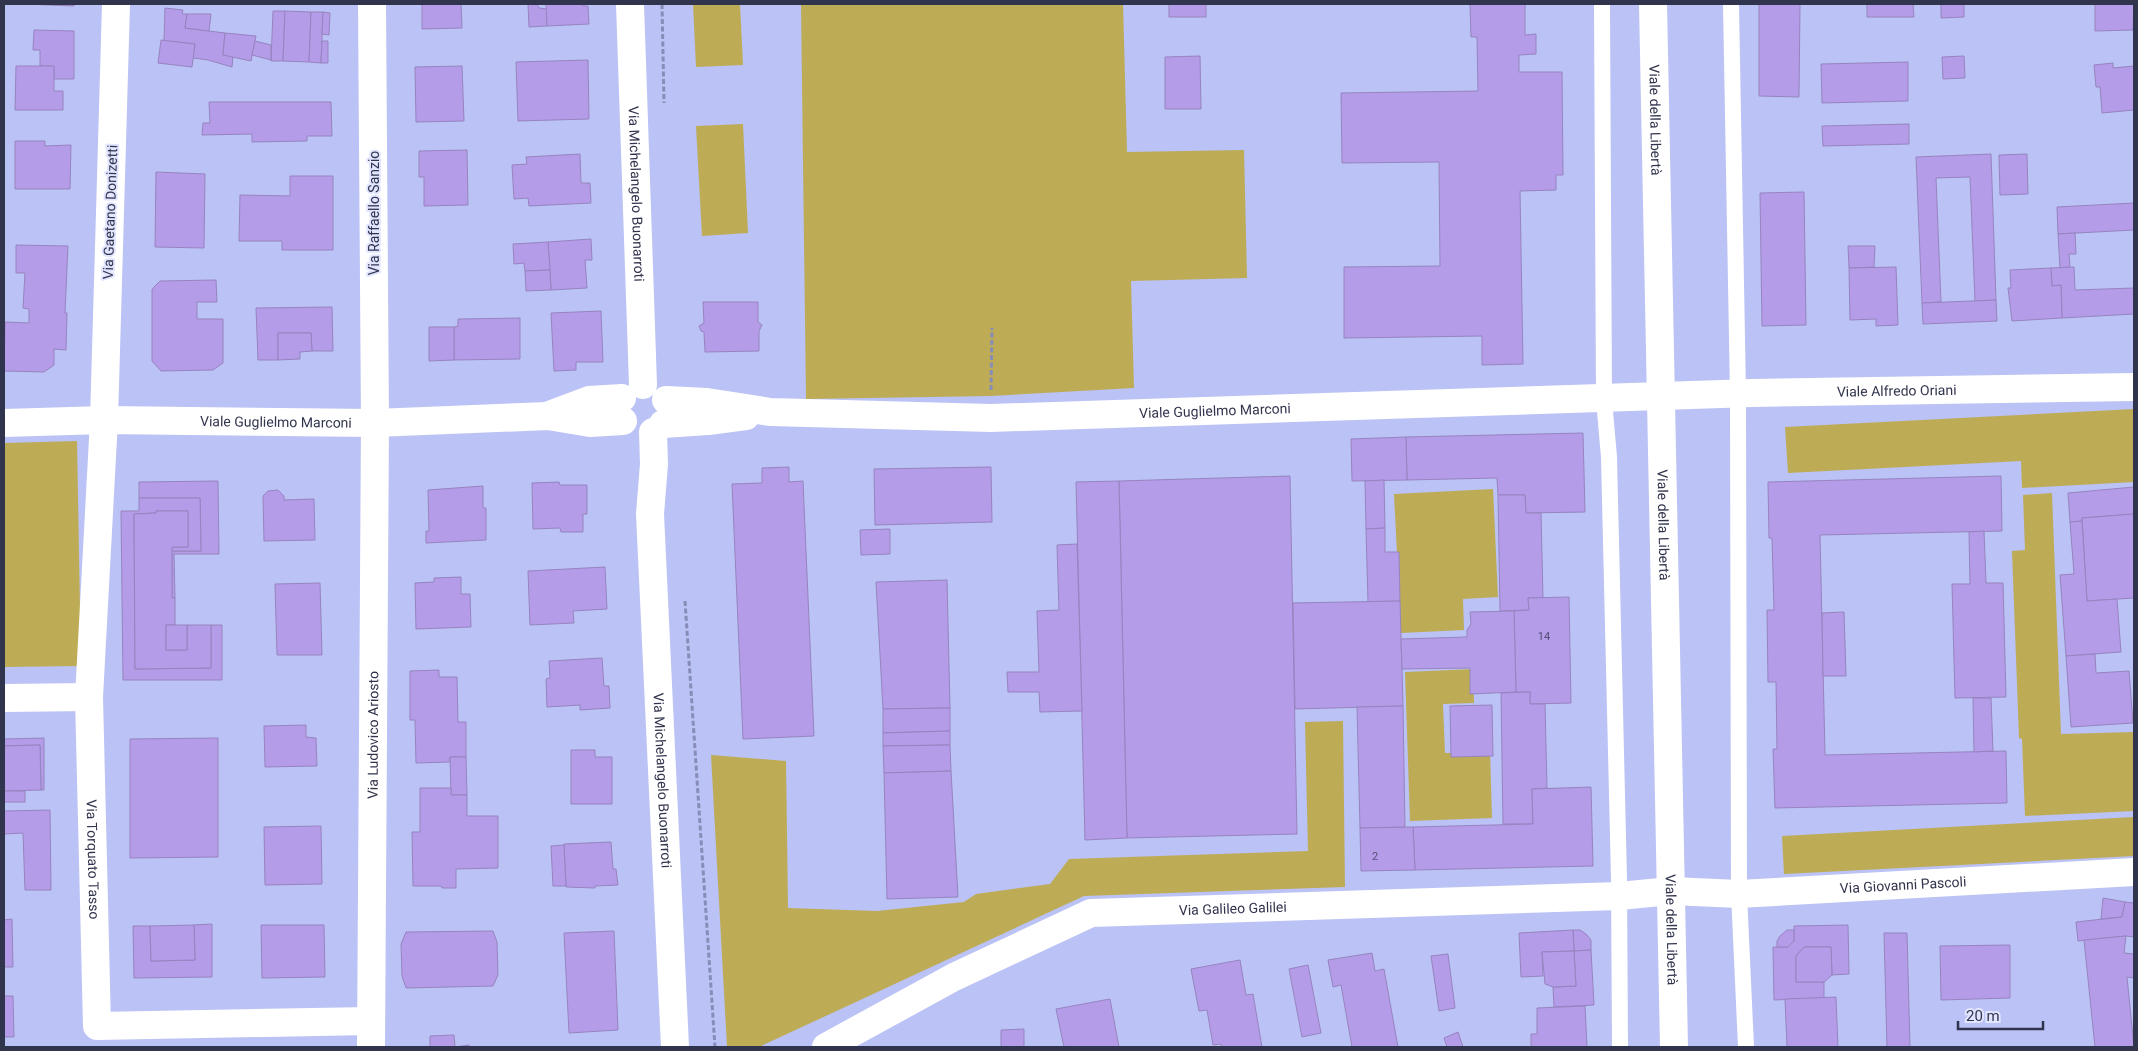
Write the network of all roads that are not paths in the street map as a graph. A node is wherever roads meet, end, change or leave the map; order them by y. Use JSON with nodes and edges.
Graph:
{"nodes":[{"id":1,"x":116,"y":4,"type":"edge"},
{"id":2,"x":372,"y":4,"type":"edge"},
{"id":3,"x":630,"y":4,"type":"edge"},
{"id":4,"x":1602,"y":4,"type":"edge"},
{"id":5,"x":1653,"y":4,"type":"edge"},
{"id":6,"x":1731,"y":4,"type":"edge"},
{"id":7,"x":2134,"y":388,"type":"edge"},
{"id":8,"x":1738,"y":394,"type":"junction"},
{"id":9,"x":1661,"y":396,"type":"junction"},
{"id":10,"x":1604,"y":400,"type":"junction"},
{"id":11,"x":644,"y":413,"type":"junction"},
{"id":12,"x":104,"y":420,"type":"junction"},
{"id":13,"x":4,"y":423,"type":"edge"},
{"id":14,"x":375,"y":423,"type":"junction"},
{"id":15,"x":89,"y":697,"type":"junction"},
{"id":16,"x":4,"y":698,"type":"edge"},
{"id":17,"x":2134,"y":872,"type":"edge"},
{"id":18,"x":1671,"y":892,"type":"junction"},
{"id":19,"x":1739,"y":894,"type":"junction"},
{"id":20,"x":1619,"y":896,"type":"junction"},
{"id":21,"x":370,"y":1034,"type":"edge"},
{"id":22,"x":675,"y":1047,"type":"edge"},
{"id":23,"x":826,"y":1047,"type":"edge"},
{"id":24,"x":1620,"y":1047,"type":"edge"},
{"id":25,"x":1674,"y":1047,"type":"edge"},
{"id":26,"x":1746,"y":1047,"type":"edge"}],
"edges":[{"from":1,"to":12,"type":"street","name":"Via Gaetano Donizetti"},
{"from":2,"to":14,"type":"street","name":"Via Raffaello Sanzio"},
{"from":3,"to":11,"type":"street","name":"Via Michelangelo Buonarroti"},
{"from":4,"to":10,"type":"lane"},
{"from":5,"to":9,"type":"street","name":"Viale della Libertà"},
{"from":6,"to":8,"type":"lane"},
{"from":7,"to":8,"type":"street","name":"Viale Alfredo Oriani"},
{"from":8,"to":9,"type":"street","name":"Viale Alfredo Oriani"},
{"from":8,"to":19,"type":"lane"},
{"from":9,"to":10,"type":"street","name":"Viale Guglielmo Marconi"},
{"from":9,"to":18,"type":"street","name":"Viale della Libertà"},
{"from":10,"to":11,"type":"street","name":"Viale Guglielmo Marconi"},
{"from":10,"to":20,"type":"lane"},
{"from":11,"to":14,"type":"street","name":"Viale Guglielmo Marconi"},
{"from":11,"to":22,"type":"street","name":"Via Michelangelo Buonarroti"},
{"from":12,"to":13,"type":"street","name":"Viale Guglielmo Marconi"},
{"from":12,"to":14,"type":"street","name":"Viale Guglielmo Marconi"},
{"from":12,"to":15,"type":"street","name":"Via Torquato Tasso"},
{"from":14,"to":21,"type":"street","name":"Via Ludovico Ariosto"},
{"from":15,"to":16,"type":"street"},
{"from":15,"to":21,"type":"street","name":"Via Torquato Tasso"},
{"from":17,"to":19,"type":"street","name":"Via Giovanni Pascoli"},
{"from":18,"to":19,"type":"street","name":"Via Giovanni Pascoli"},
{"from":18,"to":20,"type":"street","name":"Via Galileo Galilei"},
{"from":18,"to":25,"type":"street","name":"Viale della Libertà"},
{"from":19,"to":26,"type":"lane"},
{"from":20,"to":23,"type":"street","name":"Via Galileo Galilei"},
{"from":20,"to":24,"type":"lane"}]}
